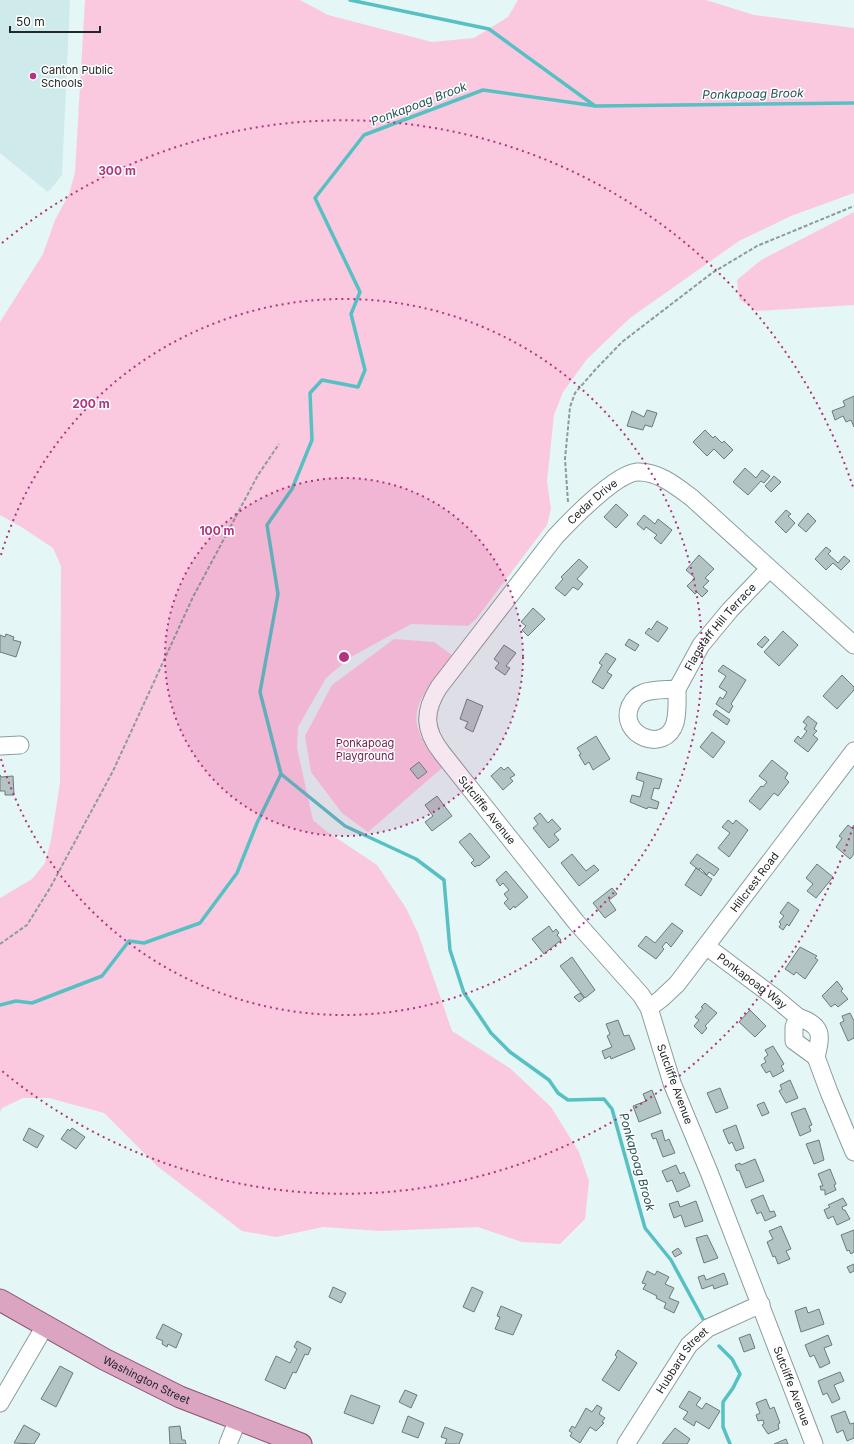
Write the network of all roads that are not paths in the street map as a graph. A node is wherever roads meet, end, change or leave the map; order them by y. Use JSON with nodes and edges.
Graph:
{"nodes":[{"id":1,"x":769,"y":569,"type":"junction"},
{"id":2,"x":854,"y":645,"type":"edge"},
{"id":3,"x":677,"y":689,"type":"dead end"},
{"id":4,"x":20,"y":745,"type":"dead end"},
{"id":5,"x":0,"y":746,"type":"edge"},
{"id":6,"x":854,"y":751,"type":"edge"},
{"id":7,"x":456,"y":771,"type":"joint"},
{"id":8,"x":706,"y":946,"type":"junction"},
{"id":9,"x":650,"y":1008,"type":"junction"},
{"id":10,"x":798,"y":1017,"type":"junction"},
{"id":11,"x":816,"y":1057,"type":"junction"},
{"id":12,"x":854,"y":1152,"type":"edge"},
{"id":13,"x":0,"y":1300,"type":"edge"},
{"id":14,"x":760,"y":1304,"type":"junction"},
{"id":15,"x":45,"y":1326,"type":"junction"},
{"id":16,"x":0,"y":1403,"type":"edge"},
{"id":17,"x":238,"y":1419,"type":"junction"},
{"id":18,"x":228,"y":1444,"type":"edge"},
{"id":19,"x":301,"y":1444,"type":"edge"},
{"id":20,"x":626,"y":1444,"type":"edge"},
{"id":21,"x":814,"y":1444,"type":"edge"}],
"edges":[{"from":1,"to":2,"type":"street","name":"Cedar Drive"},
{"from":1,"to":3,"type":"street","name":"Flagstaff Hill Terrace"},
{"from":1,"to":7,"type":"street","name":"Cedar Drive"},
{"from":4,"to":5,"type":"street"},
{"from":6,"to":8,"type":"street","name":"Hillcrest Road"},
{"from":7,"to":9,"type":"street","name":"Sutcliffe Avenue"},
{"from":8,"to":9,"type":"street","name":"Hillcrest Road"},
{"from":8,"to":10,"type":"street","name":"Ponkapoag Way"},
{"from":9,"to":14,"type":"street","name":"Sutcliffe Avenue"},
{"from":10,"to":11,"type":"street"},
{"from":10,"to":11,"type":"street","name":"Ponkapoag Way"},
{"from":11,"to":12,"type":"street"},
{"from":13,"to":15,"type":"main road","name":"Washington Street"},
{"from":14,"to":20,"type":"street","name":"Hubbard Street"},
{"from":14,"to":21,"type":"street","name":"Sutcliffe Avenue"},
{"from":15,"to":16,"type":"street"},
{"from":15,"to":17,"type":"main road","name":"Washington Street"},
{"from":17,"to":18,"type":"street"},
{"from":17,"to":19,"type":"main road","name":"Washington Street"}]}
